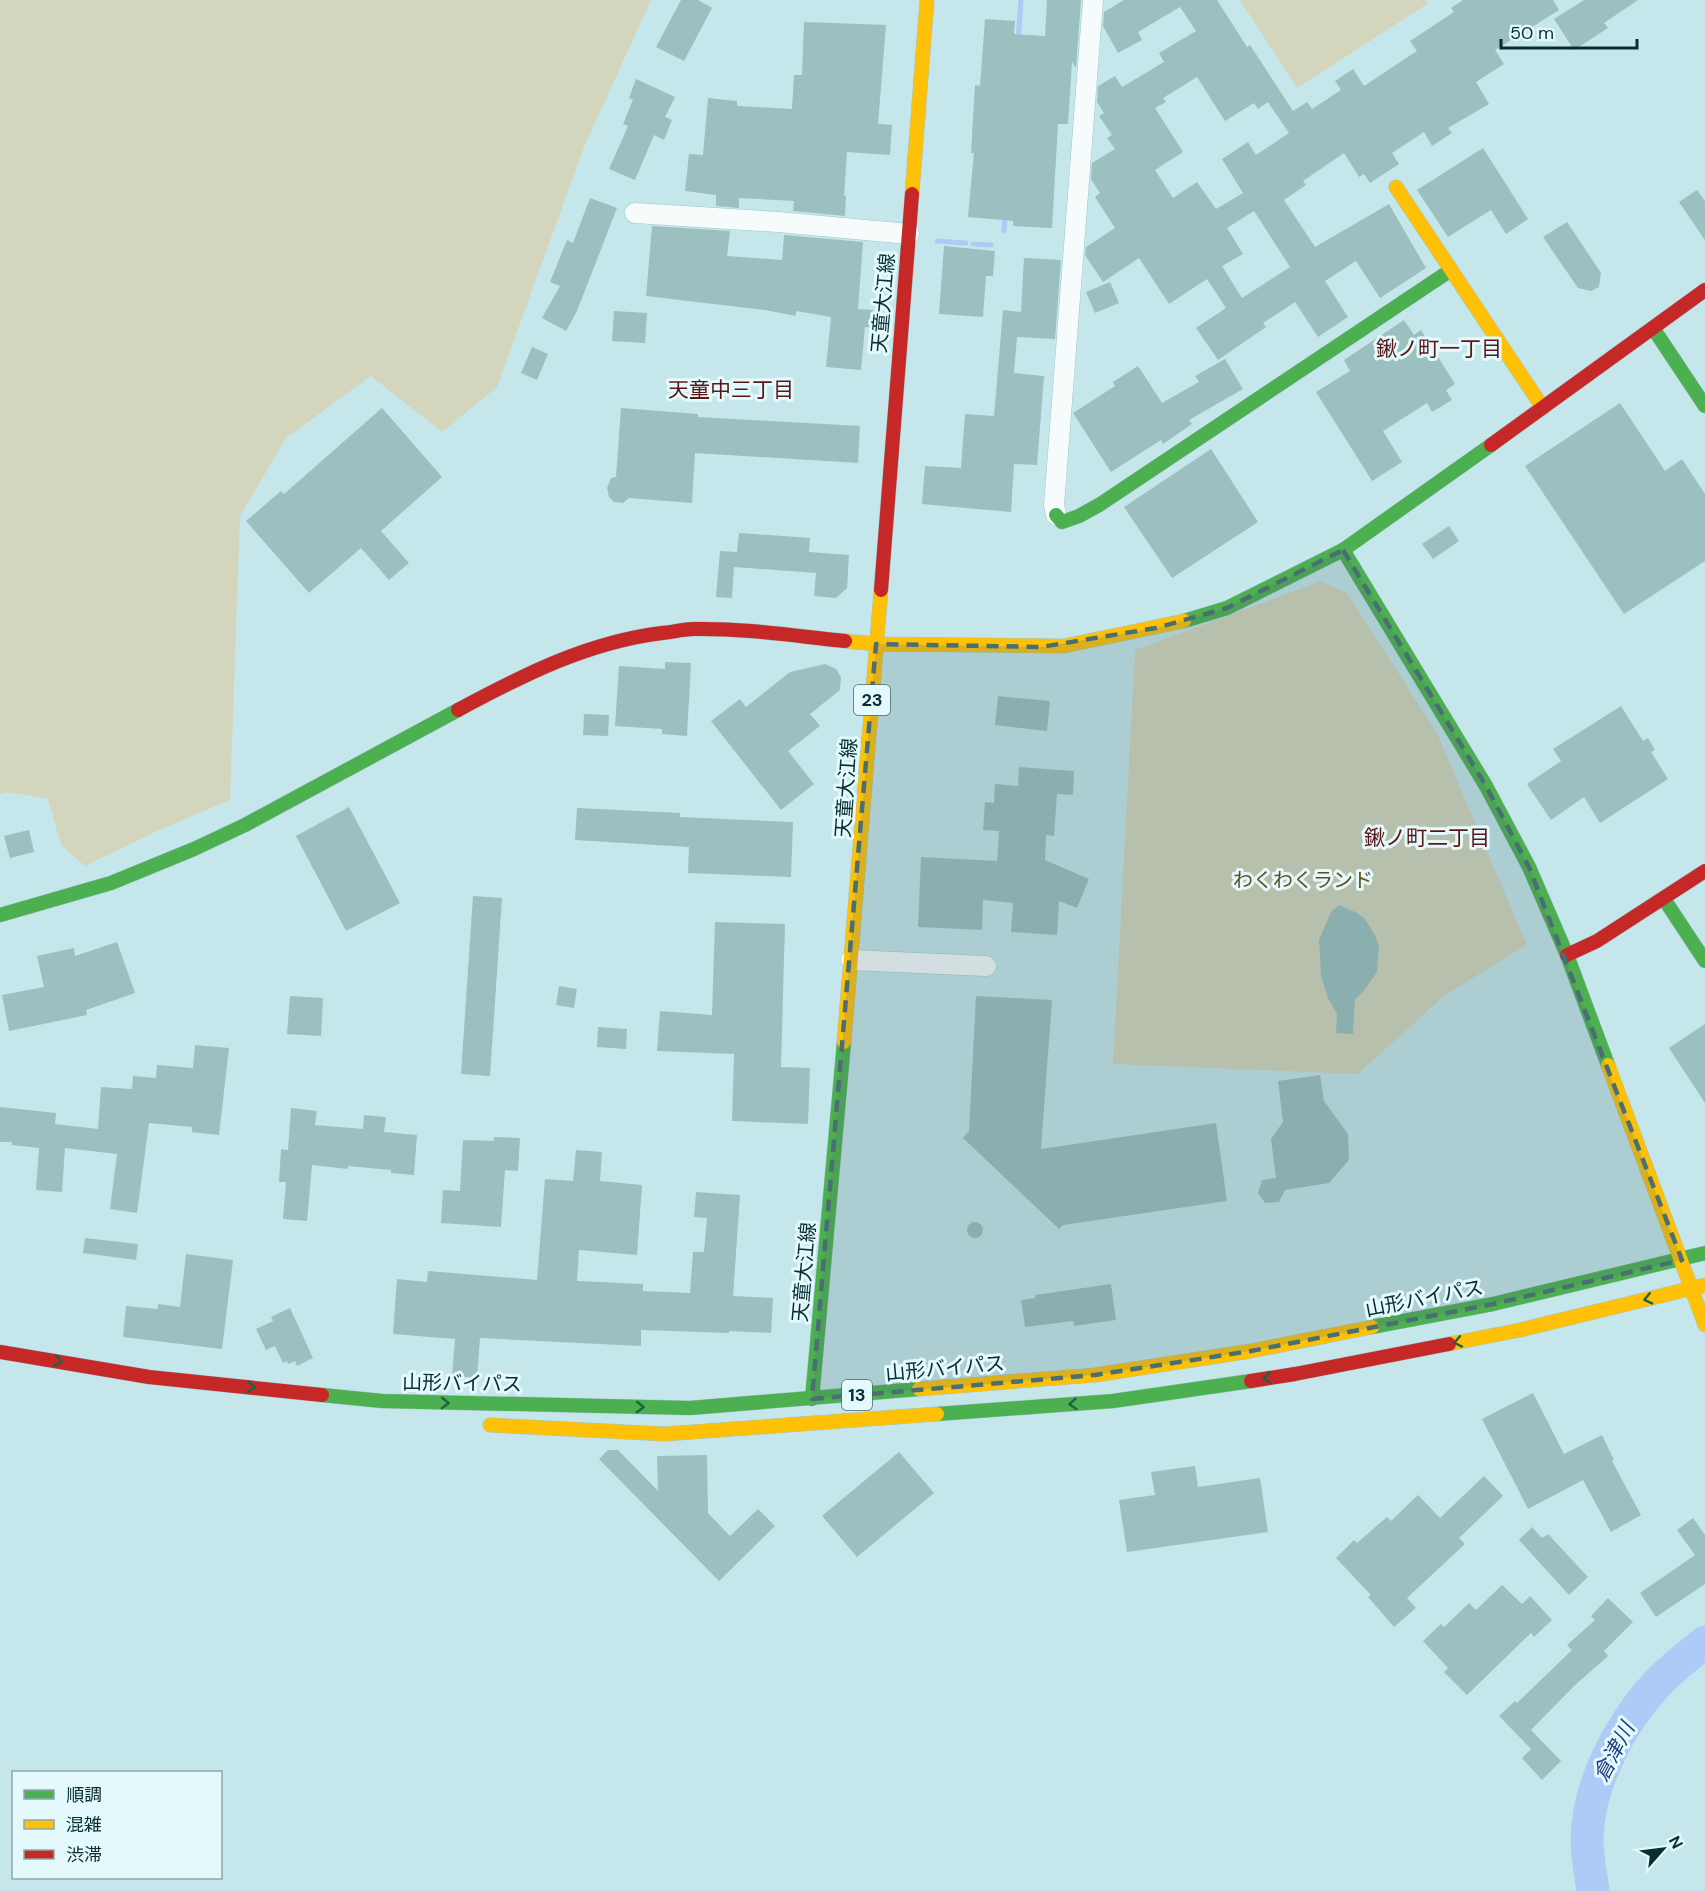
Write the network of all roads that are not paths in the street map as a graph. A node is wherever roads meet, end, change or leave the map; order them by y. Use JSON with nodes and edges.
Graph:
{"nodes":[{"id":1,"x":927,"y":0,"type":"edge"},
{"id":2,"x":1093,"y":0,"type":"edge"},
{"id":3,"x":1396,"y":187,"type":"dead end"},
{"id":4,"x":635,"y":213,"type":"dead end"},
{"id":5,"x":909,"y":234,"type":"junction"},
{"id":6,"x":1451,"y":270,"type":"junction"},
{"id":7,"x":1705,"y":290,"type":"edge"},
{"id":8,"x":1653,"y":328,"type":"junction"},
{"id":9,"x":1705,"y":406,"type":"edge"},
{"id":10,"x":1543,"y":408,"type":"junction"},
{"id":11,"x":1056,"y":515,"type":"joint"},
{"id":12,"x":1343,"y":550,"type":"junction"},
{"id":13,"x":876,"y":644,"type":"junction"},
{"id":14,"x":1705,"y":872,"type":"edge"},
{"id":15,"x":1664,"y":899,"type":"junction"},
{"id":16,"x":0,"y":915,"type":"edge"},
{"id":17,"x":1567,"y":955,"type":"junction"},
{"id":18,"x":851,"y":960,"type":"junction"},
{"id":19,"x":1705,"y":961,"type":"edge"},
{"id":20,"x":986,"y":966,"type":"dead end"},
{"id":21,"x":1705,"y":1253,"type":"edge"},
{"id":22,"x":1682,"y":1260,"type":"junction"},
{"id":23,"x":1705,"y":1285,"type":"edge"},
{"id":24,"x":1690,"y":1289,"type":"junction"},
{"id":25,"x":1705,"y":1325,"type":"edge"},
{"id":26,"x":0,"y":1352,"type":"edge"},
{"id":27,"x":812,"y":1399,"type":"junction"},
{"id":28,"x":477,"y":1425,"type":"dead end"}],
"edges":[{"from":1,"to":5,"type":"main road","name":"天童大江線","number":"23"},
{"from":2,"to":11,"type":"street"},
{"from":3,"to":6,"type":"main road"},
{"from":4,"to":5,"type":"street"},
{"from":5,"to":13,"type":"main road","name":"天童大江線","number":"23"},
{"from":6,"to":10,"type":"main road"},
{"from":6,"to":11,"type":"main road"},
{"from":7,"to":8,"type":"main road"},
{"from":8,"to":9,"type":"main road"},
{"from":8,"to":10,"type":"main road"},
{"from":10,"to":12,"type":"main road"},
{"from":12,"to":13,"type":"main road"},
{"from":12,"to":17,"type":"main road"},
{"from":13,"to":16,"type":"main road"},
{"from":13,"to":18,"type":"main road","name":"天童大江線","number":"23"},
{"from":14,"to":15,"type":"main road"},
{"from":15,"to":17,"type":"main road"},
{"from":15,"to":19,"type":"main road"},
{"from":17,"to":22,"type":"main road"},
{"from":18,"to":20,"type":"street"},
{"from":18,"to":27,"type":"main road","name":"天童大江線","number":"23"},
{"from":21,"to":22,"type":"main road","name":"山形バイパス","number":"13"},
{"from":22,"to":24,"type":"main road"},
{"from":22,"to":27,"type":"main road","name":"山形バイパス","number":"13"},
{"from":23,"to":24,"type":"main road","number":"13"},
{"from":24,"to":25,"type":"main road"},
{"from":24,"to":28,"type":"main road","number":"13","one_way":true},
{"from":26,"to":27,"type":"main road","name":"山形バイパス","number":"13","one_way":true}]}
